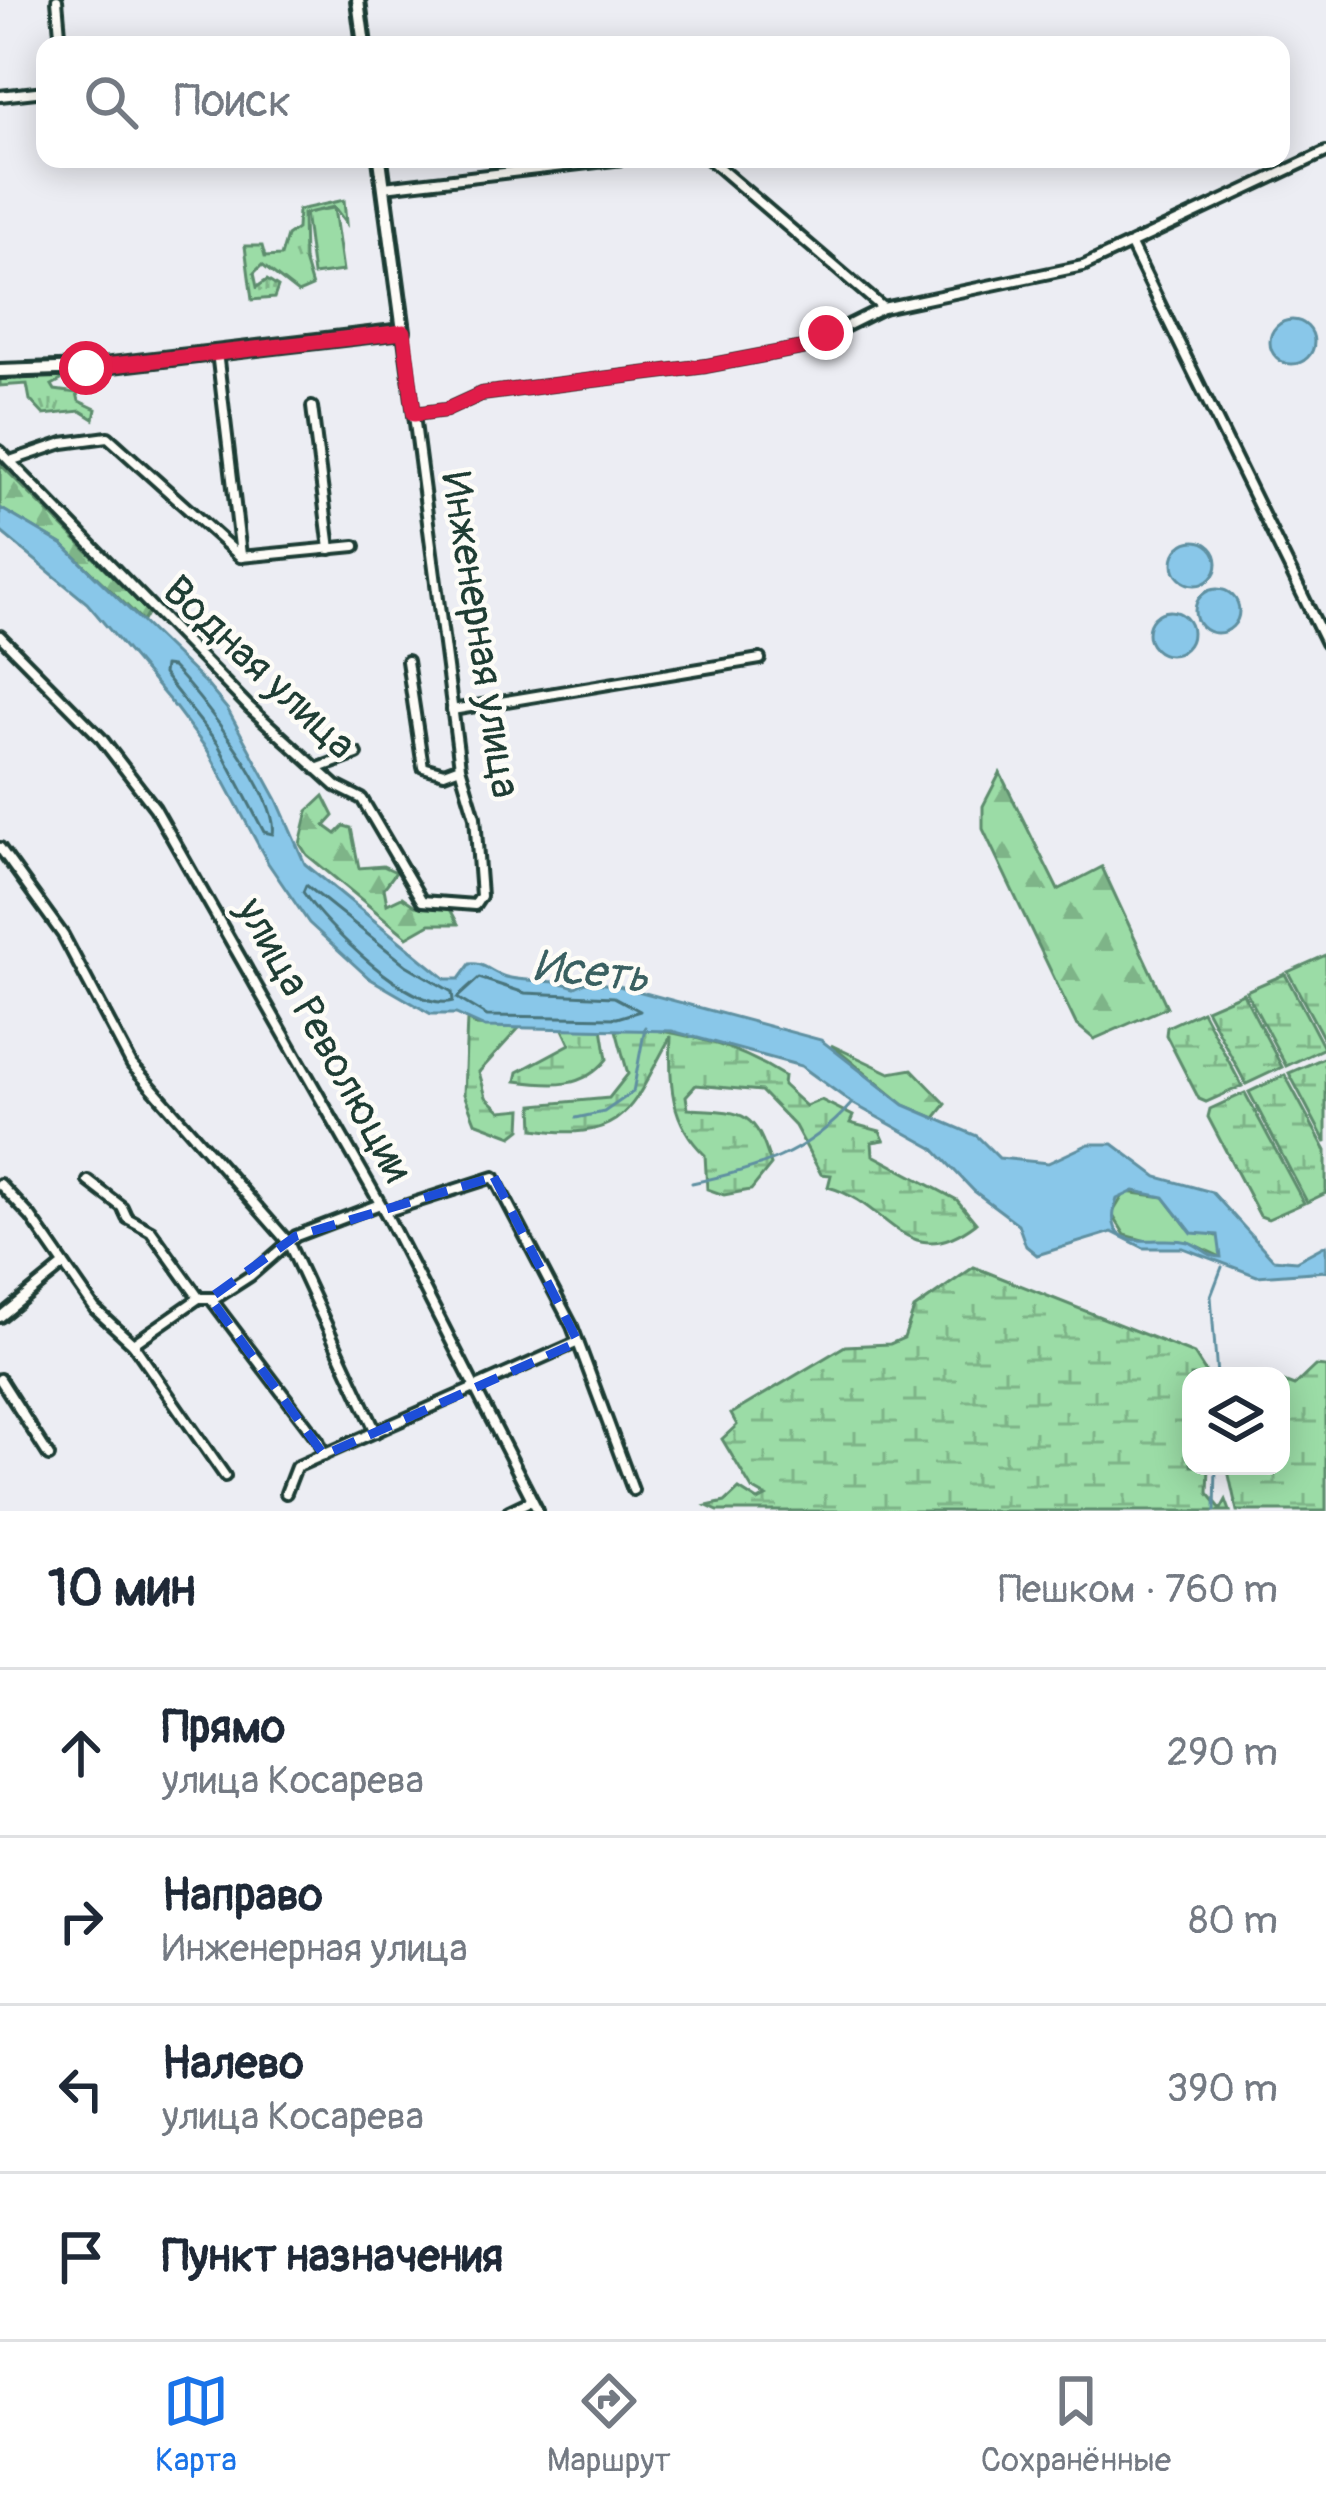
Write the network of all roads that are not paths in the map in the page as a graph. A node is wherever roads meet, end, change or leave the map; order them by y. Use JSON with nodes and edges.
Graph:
{"nodes":[{"id":1,"x":57,"y":0,"type":"edge"},
{"id":2,"x":358,"y":0,"type":"edge"},
{"id":3,"x":60,"y":36,"type":"edge"},
{"id":4,"x":363,"y":36,"type":"edge"},
{"id":5,"x":36,"y":92,"type":"edge"},
{"id":6,"x":0,"y":96,"type":"edge"},
{"id":7,"x":1326,"y":152,"type":"edge"},
{"id":8,"x":381,"y":168,"type":"edge"},
{"id":9,"x":546,"y":168,"type":"edge"},
{"id":10,"x":720,"y":168,"type":"edge"},
{"id":11,"x":384,"y":187,"type":"junction"},
{"id":12,"x":1132,"y":247,"type":"junction"},
{"id":13,"x":883,"y":308,"type":"junction"},
{"id":14,"x":404,"y":332,"type":"junction"},
{"id":15,"x":217,"y":352,"type":"junction"},
{"id":16,"x":0,"y":371,"type":"edge"},
{"id":17,"x":312,"y":407,"type":"dead end"},
{"id":18,"x":414,"y":414,"type":"junction"},
{"id":19,"x":0,"y":451,"type":"edge"},
{"id":20,"x":10,"y":461,"type":"junction"},
{"id":21,"x":355,"y":546,"type":"dead end"},
{"id":22,"x":330,"y":549,"type":"junction"},
{"id":23,"x":241,"y":557,"type":"junction"},
{"id":24,"x":0,"y":636,"type":"edge"},
{"id":25,"x":1326,"y":643,"type":"edge"},
{"id":26,"x":760,"y":659,"type":"dead end"},
{"id":27,"x":407,"y":661,"type":"dead end"},
{"id":28,"x":452,"y":710,"type":"junction"},
{"id":29,"x":358,"y":754,"type":"dead end"},
{"id":30,"x":460,"y":767,"type":"junction"},
{"id":31,"x":316,"y":769,"type":"junction"},
{"id":32,"x":0,"y":848,"type":"edge"},
{"id":33,"x":475,"y":905,"type":"joint"},
{"id":34,"x":88,"y":1181,"type":"dead end"},
{"id":35,"x":0,"y":1184,"type":"edge"},
{"id":36,"x":382,"y":1208,"type":"junction"},
{"id":37,"x":288,"y":1242,"type":"junction"},
{"id":38,"x":64,"y":1265,"type":"junction"},
{"id":39,"x":199,"y":1298,"type":"junction"},
{"id":40,"x":211,"y":1298,"type":"junction"},
{"id":41,"x":0,"y":1317,"type":"edge"},
{"id":42,"x":578,"y":1342,"type":"junction"},
{"id":43,"x":133,"y":1344,"type":"junction"},
{"id":44,"x":0,"y":1378,"type":"edge"},
{"id":45,"x":472,"y":1388,"type":"junction"},
{"id":46,"x":376,"y":1432,"type":"junction"},
{"id":47,"x":324,"y":1455,"type":"junction"},
{"id":48,"x":49,"y":1456,"type":"dead end"},
{"id":49,"x":225,"y":1476,"type":"dead end"},
{"id":50,"x":633,"y":1490,"type":"dead end"},
{"id":51,"x":286,"y":1493,"type":"dead end"},
{"id":52,"x":532,"y":1500,"type":"junction"},
{"id":53,"x":509,"y":1511,"type":"edge"},
{"id":54,"x":538,"y":1511,"type":"edge"}],
"edges":[{"from":1,"to":3,"type":"street"},
{"from":2,"to":4,"type":"street"},
{"from":5,"to":6,"type":"street"},
{"from":7,"to":12,"type":"street"},
{"from":8,"to":11,"type":"street","name":"Инженерная улица"},
{"from":9,"to":11,"type":"street"},
{"from":10,"to":13,"type":"street"},
{"from":11,"to":14,"type":"street","name":"Инженерная улица"},
{"from":12,"to":13,"type":"street"},
{"from":12,"to":25,"type":"street"},
{"from":13,"to":18,"type":"street"},
{"from":14,"to":15,"type":"street"},
{"from":14,"to":18,"type":"street","name":"Инженерная улица"},
{"from":15,"to":16,"type":"street"},
{"from":15,"to":23,"type":"street"},
{"from":17,"to":22,"type":"street"},
{"from":18,"to":28,"type":"street","name":"Инженерная улица"},
{"from":19,"to":20,"type":"street","name":"Водная улица"},
{"from":20,"to":23,"type":"street"},
{"from":20,"to":31,"type":"street","name":"Водная улица"},
{"from":21,"to":22,"type":"street"},
{"from":22,"to":23,"type":"street"},
{"from":24,"to":36,"type":"street","name":"улица Революции"},
{"from":26,"to":28,"type":"street"},
{"from":27,"to":30,"type":"street"},
{"from":28,"to":30,"type":"street","name":"Инженерная улица"},
{"from":29,"to":31,"type":"street"},
{"from":30,"to":33,"type":"street","name":"Инженерная улица"},
{"from":31,"to":33,"type":"street","name":"Водная улица"},
{"from":32,"to":37,"type":"street"},
{"from":34,"to":39,"type":"street"},
{"from":35,"to":38,"type":"street"},
{"from":36,"to":37,"type":"street"},
{"from":36,"to":42,"type":"street"},
{"from":36,"to":45,"type":"street","name":"улица Революции"},
{"from":37,"to":40,"type":"street"},
{"from":37,"to":46,"type":"street"},
{"from":38,"to":41,"type":"street"},
{"from":38,"to":43,"type":"street"},
{"from":39,"to":40,"type":"street"},
{"from":39,"to":43,"type":"street"},
{"from":40,"to":47,"type":"street"},
{"from":42,"to":45,"type":"street"},
{"from":42,"to":50,"type":"street"},
{"from":43,"to":49,"type":"street"},
{"from":44,"to":48,"type":"street"},
{"from":45,"to":46,"type":"street"},
{"from":45,"to":52,"type":"street","name":"улица Революции"},
{"from":46,"to":47,"type":"street"},
{"from":47,"to":51,"type":"street"},
{"from":52,"to":53,"type":"street"},
{"from":52,"to":54,"type":"street","name":"улица Революции"}]}
